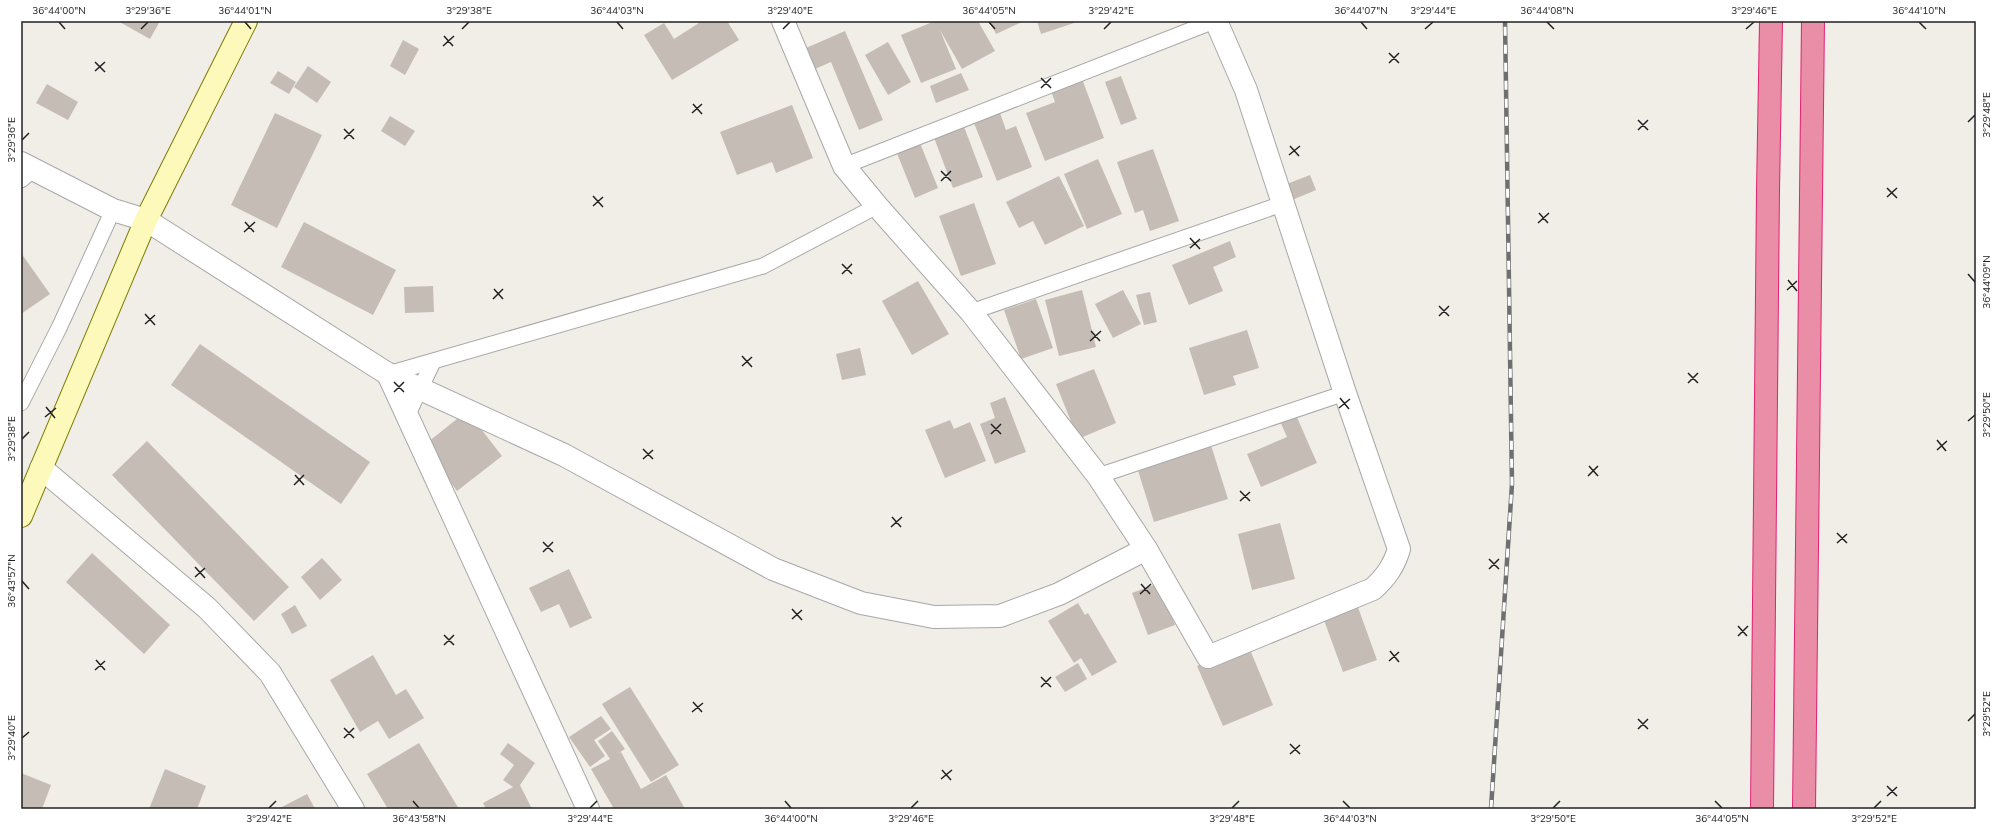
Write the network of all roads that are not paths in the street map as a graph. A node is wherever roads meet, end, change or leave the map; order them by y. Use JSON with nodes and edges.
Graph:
{"nodes":[{"id":1,"x":246,"y":21,"type":"edge"},
{"id":2,"x":783,"y":21,"type":"edge"},
{"id":3,"x":1215,"y":21,"type":"edge"},
{"id":4,"x":1771,"y":21,"type":"edge"},
{"id":5,"x":1813,"y":21,"type":"edge"},
{"id":6,"x":844,"y":166,"type":"junction"},
{"id":7,"x":25,"y":170,"type":"edge"},
{"id":8,"x":1282,"y":204,"type":"junction"},
{"id":9,"x":877,"y":206,"type":"junction"},
{"id":10,"x":113,"y":210,"type":"junction"},
{"id":11,"x":146,"y":220,"type":"junction"},
{"id":12,"x":971,"y":312,"type":"junction"},
{"id":13,"x":433,"y":362,"type":"junction"},
{"id":14,"x":388,"y":374,"type":"junction"},
{"id":15,"x":420,"y":389,"type":"junction"},
{"id":16,"x":1345,"y":393,"type":"junction"},
{"id":17,"x":21,"y":403,"type":"edge"},
{"id":18,"x":407,"y":416,"type":"junction"},
{"id":19,"x":41,"y":468,"type":"junction"},
{"id":20,"x":1098,"y":476,"type":"junction"},
{"id":21,"x":21,"y":516,"type":"edge"},
{"id":22,"x":1146,"y":549,"type":"junction"},
{"id":23,"x":353,"y":809,"type":"edge"},
{"id":24,"x":588,"y":809,"type":"edge"},
{"id":25,"x":1762,"y":809,"type":"edge"},
{"id":26,"x":1804,"y":809,"type":"edge"}],
"edges":[{"from":1,"to":11,"type":"main road"},
{"from":2,"to":6,"type":"street"},
{"from":3,"to":6,"type":"lane"},
{"from":3,"to":8,"type":"street"},
{"from":4,"to":25,"type":"highway"},
{"from":5,"to":26,"type":"highway"},
{"from":6,"to":9,"type":"street"},
{"from":7,"to":10,"type":"street"},
{"from":8,"to":12,"type":"lane"},
{"from":8,"to":16,"type":"street"},
{"from":9,"to":12,"type":"street"},
{"from":9,"to":13,"type":"lane"},
{"from":10,"to":11,"type":"street"},
{"from":10,"to":17,"type":"lane"},
{"from":11,"to":14,"type":"street"},
{"from":11,"to":19,"type":"main road"},
{"from":12,"to":20,"type":"street"},
{"from":13,"to":14,"type":"lane"},
{"from":13,"to":15,"type":"lane"},
{"from":14,"to":15,"type":"street"},
{"from":14,"to":18,"type":"street"},
{"from":15,"to":18,"type":"lane"},
{"from":15,"to":22,"type":"street"},
{"from":16,"to":20,"type":"lane"},
{"from":16,"to":22,"type":"street"},
{"from":18,"to":24,"type":"street"},
{"from":19,"to":21,"type":"main road"},
{"from":19,"to":23,"type":"street"},
{"from":20,"to":22,"type":"street"}]}
